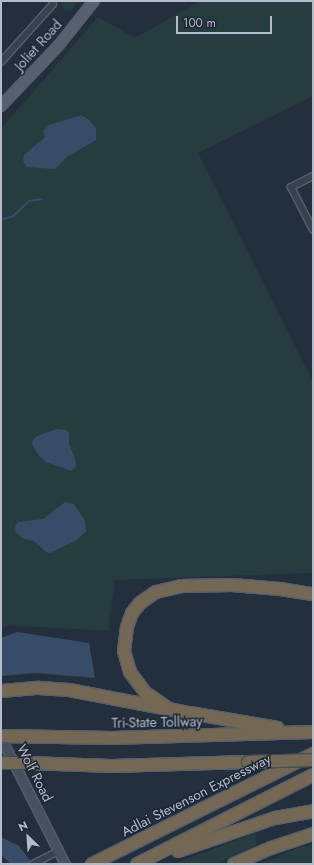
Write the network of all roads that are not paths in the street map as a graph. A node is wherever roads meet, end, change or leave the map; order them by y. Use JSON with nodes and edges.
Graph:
{"nodes":[{"id":1,"x":94,"y":1,"type":"edge"},
{"id":2,"x":53,"y":4,"type":"dead end"},
{"id":3,"x":1,"y":62,"type":"edge"},
{"id":4,"x":1,"y":106,"type":"edge"},
{"id":5,"x":313,"y":176,"type":"edge"},
{"id":6,"x":313,"y":230,"type":"edge"},
{"id":7,"x":313,"y":594,"type":"edge"},
{"id":8,"x":14,"y":690,"type":"junction"},
{"id":9,"x":1,"y":691,"type":"edge"},
{"id":10,"x":1,"y":697,"type":"edge"},
{"id":11,"x":169,"y":708,"type":"junction"},
{"id":12,"x":307,"y":732,"type":"edge"},
{"id":13,"x":5,"y":737,"type":"edge"},
{"id":14,"x":313,"y":754,"type":"edge"},
{"id":15,"x":313,"y":760,"type":"edge"},
{"id":16,"x":2,"y":763,"type":"edge"},
{"id":17,"x":313,"y":775,"type":"edge"},
{"id":18,"x":313,"y":811,"type":"edge"},
{"id":19,"x":313,"y":834,"type":"edge"},
{"id":20,"x":59,"y":851,"type":"junction"},
{"id":21,"x":96,"y":862,"type":"edge"},
{"id":22,"x":32,"y":864,"type":"edge"},
{"id":23,"x":66,"y":864,"type":"edge"},
{"id":24,"x":137,"y":864,"type":"edge"},
{"id":25,"x":141,"y":864,"type":"edge"},
{"id":26,"x":234,"y":864,"type":"edge"}],
"edges":[{"from":1,"to":4,"type":"main road","name":"Joliet Road"},
{"from":2,"to":3,"type":"street"},
{"from":5,"to":6,"type":"street"},
{"from":7,"to":11,"type":"highway"},
{"from":8,"to":9,"type":"highway"},
{"from":8,"to":10,"type":"highway"},
{"from":8,"to":11,"type":"highway"},
{"from":11,"to":12,"type":"highway"},
{"from":12,"to":13,"type":"highway","name":"Tri-State Tollway"},
{"from":13,"to":20,"type":"street","name":"Wolf Road"},
{"from":14,"to":21,"type":"highway","name":"Adlai Stevenson Expressway"},
{"from":15,"to":16,"type":"highway","bridge":true},
{"from":17,"to":24,"type":"highway"},
{"from":18,"to":25,"type":"highway"},
{"from":19,"to":26,"type":"highway"},
{"from":20,"to":22,"type":"street"},
{"from":20,"to":23,"type":"street","name":"Wolf Road"}]}
